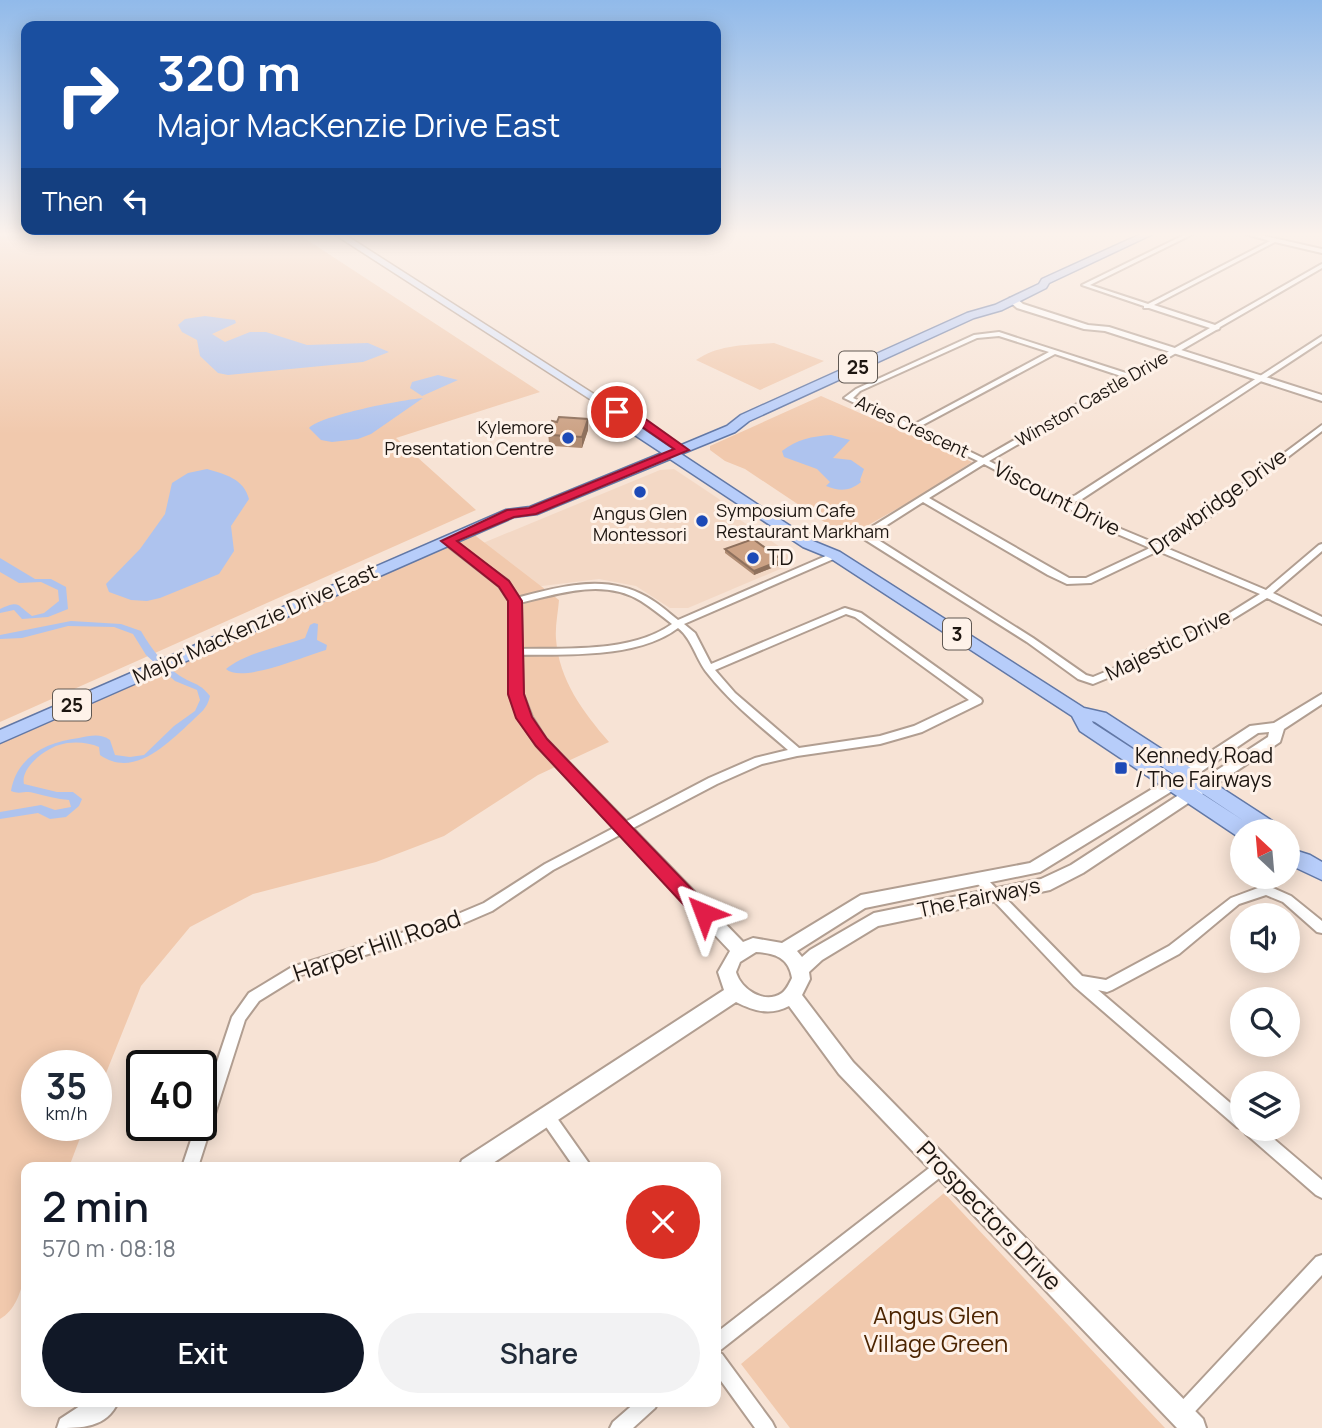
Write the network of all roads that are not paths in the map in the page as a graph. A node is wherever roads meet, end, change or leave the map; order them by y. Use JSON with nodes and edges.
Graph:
{"nodes":[{"id":1,"x":1013,"y":300,"type":"edge"},
{"id":2,"x":442,"y":301,"type":"edge"},
{"id":3,"x":990,"y":301,"type":"edge"},
{"id":4,"x":1012,"y":301,"type":"edge"},
{"id":5,"x":1127,"y":301,"type":"edge"},
{"id":6,"x":1158,"y":301,"type":"edge"},
{"id":7,"x":1263,"y":301,"type":"edge"},
{"id":8,"x":1146,"y":307,"type":"junction"},
{"id":9,"x":971,"y":315,"type":"junction"},
{"id":10,"x":1217,"y":328,"type":"junction"},
{"id":11,"x":1322,"y":338,"type":"edge"},
{"id":12,"x":1175,"y":351,"type":"junction"},
{"id":13,"x":1054,"y":352,"type":"junction"},
{"id":14,"x":1131,"y":377,"type":"junction"},
{"id":15,"x":1260,"y":378,"type":"junction"},
{"id":16,"x":1322,"y":398,"type":"edge"},
{"id":17,"x":617,"y":412,"type":"joint"},
{"id":18,"x":914,"y":426,"type":"junction"},
{"id":19,"x":1322,"y":427,"type":"edge"},
{"id":20,"x":672,"y":449,"type":"junction"},
{"id":21,"x":984,"y":461,"type":"junction"},
{"id":22,"x":924,"y":499,"type":"junction"},
{"id":23,"x":1065,"y":503,"type":"junction"},
{"id":24,"x":867,"y":537,"type":"joint"},
{"id":25,"x":448,"y":541,"type":"junction"},
{"id":26,"x":1159,"y":547,"type":"junction"},
{"id":27,"x":1322,"y":547,"type":"edge"},
{"id":28,"x":835,"y":555,"type":"junction"},
{"id":29,"x":1267,"y":594,"type":"junction"},
{"id":30,"x":515,"y":601,"type":"junction"},
{"id":31,"x":1322,"y":621,"type":"edge"},
{"id":32,"x":679,"y":623,"type":"junction"},
{"id":33,"x":517,"y":652,"type":"junction"},
{"id":34,"x":709,"y":670,"type":"junction"},
{"id":35,"x":1322,"y":698,"type":"edge"},
{"id":36,"x":1277,"y":727,"type":"junction"},
{"id":37,"x":0,"y":737,"type":"edge"},
{"id":38,"x":797,"y":752,"type":"junction"},
{"id":39,"x":1179,"y":779,"type":"junction"},
{"id":40,"x":1197,"y":791,"type":"junction"},
{"id":41,"x":1230,"y":819,"type":"edge"},
{"id":42,"x":1250,"y":819,"type":"edge"},
{"id":43,"x":623,"y":828,"type":"junction"},
{"id":44,"x":1300,"y":861,"type":"edge"},
{"id":45,"x":1322,"y":872,"type":"edge"},
{"id":46,"x":981,"y":880,"type":"junction"},
{"id":47,"x":995,"y":896,"type":"junction"},
{"id":48,"x":1322,"y":928,"type":"edge"},
{"id":49,"x":740,"y":950,"type":"junction"},
{"id":50,"x":784,"y":950,"type":"junction"},
{"id":51,"x":800,"y":969,"type":"junction"},
{"id":52,"x":1079,"y":982,"type":"junction"},
{"id":53,"x":736,"y":992,"type":"junction"},
{"id":54,"x":792,"y":996,"type":"junction"},
{"id":55,"x":1230,"y":1112,"type":"edge"},
{"id":56,"x":547,"y":1116,"type":"junction"},
{"id":57,"x":1265,"y":1141,"type":"edge"},
{"id":58,"x":192,"y":1162,"type":"edge"},
{"id":59,"x":477,"y":1162,"type":"edge"},
{"id":60,"x":579,"y":1162,"type":"edge"},
{"id":61,"x":942,"y":1167,"type":"junction"},
{"id":62,"x":1322,"y":1190,"type":"edge"},
{"id":63,"x":1322,"y":1263,"type":"edge"},
{"id":64,"x":721,"y":1340,"type":"edge"},
{"id":65,"x":721,"y":1367,"type":"edge"},
{"id":66,"x":99,"y":1407,"type":"edge"},
{"id":67,"x":643,"y":1407,"type":"edge"},
{"id":68,"x":1187,"y":1421,"type":"edge"},
{"id":69,"x":69,"y":1428,"type":"edge"},
{"id":70,"x":619,"y":1428,"type":"edge"},
{"id":71,"x":766,"y":1428,"type":"edge"}],
"edges":[{"from":1,"to":12,"type":"street"},
{"from":2,"to":17,"type":"main road","number":"3"},
{"from":3,"to":9,"type":"main road","name":"Major MacKenzie Drive East","number":"25"},
{"from":4,"to":9,"type":"main road","name":"Major MacKenzie Drive East","number":"25"},
{"from":5,"to":8,"type":"street"},
{"from":6,"to":8,"type":"street"},
{"from":7,"to":10,"type":"street","name":"Winston Castle Drive"},
{"from":8,"to":10,"type":"street"},
{"from":9,"to":20,"type":"main road","name":"Major MacKenzie Drive East","number":"25"},
{"from":10,"to":12,"type":"street","name":"Winston Castle Drive"},
{"from":11,"to":15,"type":"street"},
{"from":12,"to":14,"type":"street","name":"Winston Castle Drive"},
{"from":12,"to":15,"type":"street"},
{"from":13,"to":14,"type":"street","name":"Aries Crescent"},
{"from":13,"to":18,"type":"street"},
{"from":13,"to":18,"type":"street","name":"Aries Crescent"},
{"from":14,"to":21,"type":"street","name":"Winston Castle Drive"},
{"from":15,"to":16,"type":"street"},
{"from":15,"to":23,"type":"street"},
{"from":17,"to":20,"type":"main road","number":"3"},
{"from":18,"to":21,"type":"street","name":"Aries Crescent"},
{"from":19,"to":26,"type":"street","name":"Drawbridge Drive"},
{"from":20,"to":25,"type":"main road","name":"Major MacKenzie Drive East","number":"25"},
{"from":20,"to":28,"type":"main road","number":"3"},
{"from":21,"to":22,"type":"street","name":"Winston Castle Drive"},
{"from":21,"to":23,"type":"street","name":"Viscount Drive"},
{"from":22,"to":24,"type":"street","name":"Winston Castle Drive"},
{"from":22,"to":26,"type":"street","name":"Drawbridge Drive"},
{"from":23,"to":26,"type":"street","name":"Viscount Drive"},
{"from":24,"to":29,"type":"street","name":"Majestic Drive"},
{"from":25,"to":30,"type":"street"},
{"from":25,"to":37,"type":"main road","name":"Major MacKenzie Drive East","number":"25"},
{"from":26,"to":29,"type":"street","name":"Viscount Drive"},
{"from":27,"to":29,"type":"street","name":"Majestic Drive"},
{"from":28,"to":32,"type":"street"},
{"from":28,"to":39,"type":"main road","number":"3"},
{"from":29,"to":31,"type":"street","name":"Viscount Drive"},
{"from":30,"to":32,"type":"street"},
{"from":30,"to":33,"type":"street"},
{"from":32,"to":33,"type":"street"},
{"from":32,"to":34,"type":"street"},
{"from":33,"to":43,"type":"street"},
{"from":34,"to":38,"type":"street"},
{"from":34,"to":38,"type":"street","name":"Harper Hill Road"},
{"from":35,"to":36,"type":"street"},
{"from":36,"to":39,"type":"street","name":"The Fairways"},
{"from":36,"to":40,"type":"street","name":"The Fairways"},
{"from":38,"to":43,"type":"street","name":"Harper Hill Road"},
{"from":39,"to":40,"type":"main road","number":"3"},
{"from":39,"to":46,"type":"street","name":"The Fairways"},
{"from":40,"to":41,"type":"main road","number":"3"},
{"from":40,"to":42,"type":"main road","number":"3"},
{"from":40,"to":47,"type":"street","name":"The Fairways"},
{"from":43,"to":49,"type":"street"},
{"from":43,"to":58,"type":"street","name":"Harper Hill Road"},
{"from":44,"to":45,"type":"main road"},
{"from":46,"to":47,"type":"street"},
{"from":46,"to":50,"type":"street","name":"The Fairways"},
{"from":47,"to":51,"type":"street","name":"The Fairways"},
{"from":47,"to":52,"type":"street"},
{"from":48,"to":52,"type":"street"},
{"from":49,"to":50,"type":"street"},
{"from":49,"to":53,"type":"street"},
{"from":50,"to":51,"type":"street"},
{"from":51,"to":54,"type":"street"},
{"from":52,"to":55,"type":"street"},
{"from":53,"to":54,"type":"street"},
{"from":53,"to":56,"type":"street"},
{"from":54,"to":61,"type":"street","name":"Prospectors Drive"},
{"from":56,"to":59,"type":"street"},
{"from":56,"to":60,"type":"street"},
{"from":57,"to":62,"type":"street"},
{"from":61,"to":64,"type":"street"},
{"from":61,"to":68,"type":"street","name":"Prospectors Drive"},
{"from":63,"to":68,"type":"street"},
{"from":65,"to":71,"type":"street"},
{"from":66,"to":69,"type":"street"},
{"from":67,"to":70,"type":"street"}]}
